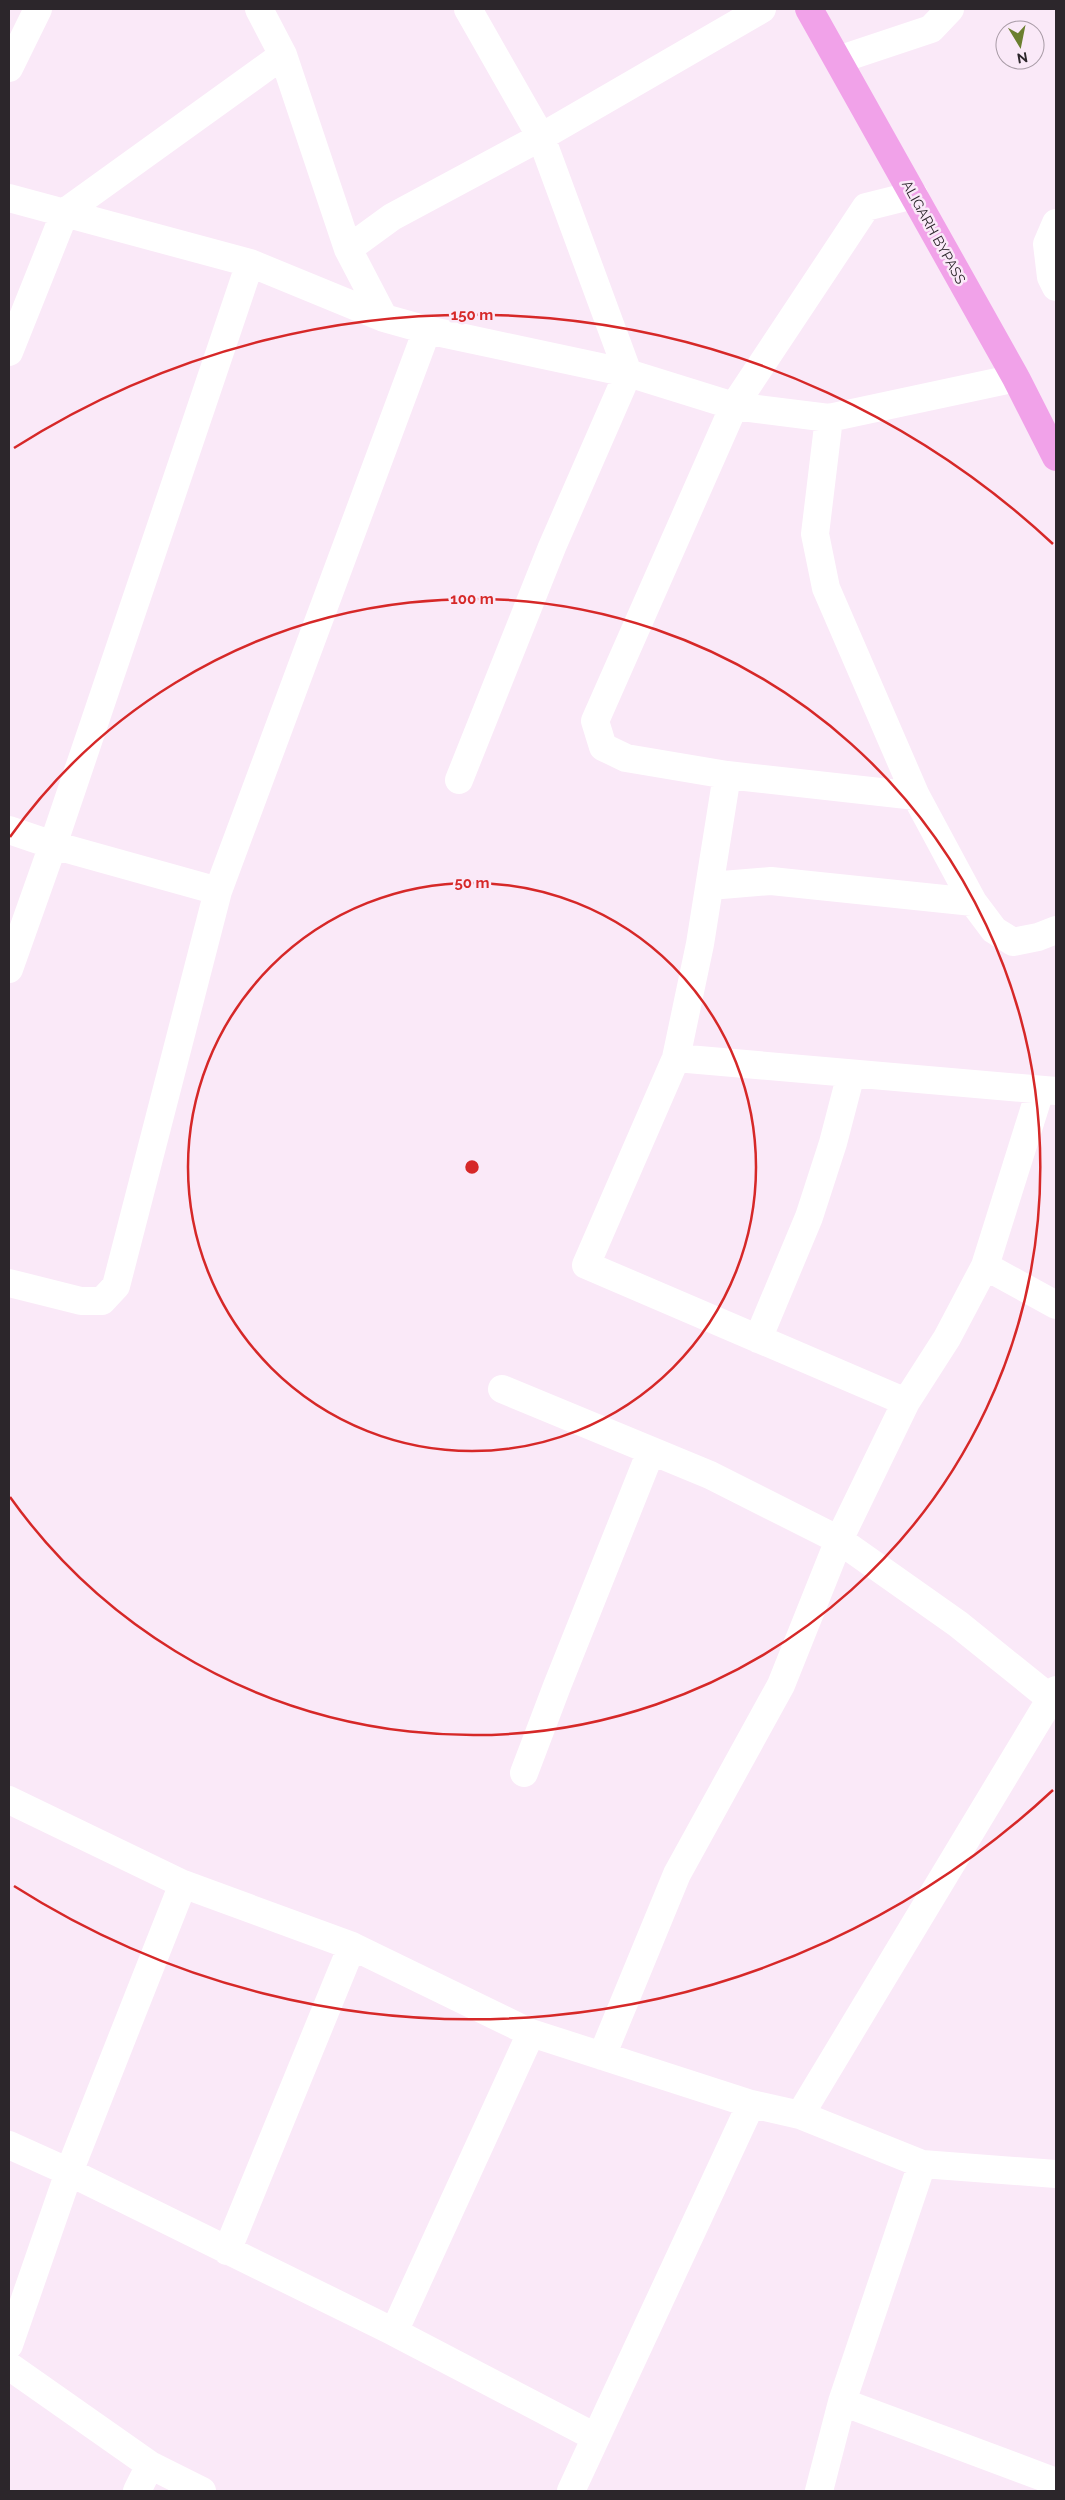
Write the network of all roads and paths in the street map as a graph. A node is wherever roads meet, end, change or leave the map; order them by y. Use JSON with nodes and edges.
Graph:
{"nodes":[{"id":1,"x":38,"y":9,"type":"edge"},
{"id":2,"x":259,"y":9,"type":"edge"},
{"id":3,"x":468,"y":9,"type":"edge"},
{"id":4,"x":762,"y":9,"type":"edge"},
{"id":5,"x":809,"y":9,"type":"edge"},
{"id":6,"x":950,"y":9,"type":"edge"},
{"id":7,"x":283,"y":55,"type":"junction"},
{"id":8,"x":838,"y":60,"type":"junction"},
{"id":9,"x":9,"y":68,"type":"edge"},
{"id":10,"x":541,"y":137,"type":"junction"},
{"id":11,"x":914,"y":195,"type":"junction"},
{"id":12,"x":9,"y":198,"type":"edge"},
{"id":13,"x":65,"y":212,"type":"junction"},
{"id":14,"x":1056,"y":223,"type":"edge"},
{"id":15,"x":348,"y":249,"type":"junction"},
{"id":16,"x":250,"y":263,"type":"junction"},
{"id":17,"x":1056,"y":287,"type":"edge"},
{"id":18,"x":384,"y":318,"type":"junction"},
{"id":19,"x":427,"y":330,"type":"junction"},
{"id":20,"x":9,"y":352,"type":"edge"},
{"id":21,"x":628,"y":372,"type":"junction"},
{"id":22,"x":1016,"y":378,"type":"junction"},
{"id":23,"x":734,"y":406,"type":"junction"},
{"id":24,"x":829,"y":418,"type":"junction"},
{"id":25,"x":1055,"y":452,"type":"edge"},
{"id":26,"x":727,"y":775,"type":"junction"},
{"id":27,"x":459,"y":780,"type":"dead end"},
{"id":28,"x":916,"y":796,"type":"junction"},
{"id":29,"x":9,"y":830,"type":"edge"},
{"id":30,"x":53,"y":845,"type":"junction"},
{"id":31,"x":710,"y":886,"type":"junction"},
{"id":32,"x":218,"y":891,"type":"junction"},
{"id":33,"x":973,"y":902,"type":"junction"},
{"id":34,"x":1056,"y":930,"type":"edge"},
{"id":35,"x":9,"y":969,"type":"edge"},
{"id":36,"x":676,"y":1058,"type":"junction"},
{"id":37,"x":851,"y":1074,"type":"junction"},
{"id":38,"x":1048,"y":1091,"type":"edge"},
{"id":39,"x":985,"y":1266,"type":"junction"},
{"id":40,"x":9,"y":1283,"type":"edge"},
{"id":41,"x":1056,"y":1305,"type":"edge"},
{"id":42,"x":758,"y":1339,"type":"junction"},
{"id":43,"x":502,"y":1390,"type":"dead end"},
{"id":44,"x":906,"y":1402,"type":"junction"},
{"id":45,"x":651,"y":1451,"type":"junction"},
{"id":46,"x":839,"y":1540,"type":"junction"},
{"id":47,"x":1054,"y":1695,"type":"edge"},
{"id":48,"x":524,"y":1774,"type":"dead end"},
{"id":49,"x":9,"y":1800,"type":"edge"},
{"id":50,"x":183,"y":1884,"type":"junction"},
{"id":51,"x":352,"y":1946,"type":"junction"},
{"id":52,"x":531,"y":2033,"type":"junction"},
{"id":53,"x":602,"y":2056,"type":"junction"},
{"id":54,"x":751,"y":2104,"type":"junction"},
{"id":55,"x":800,"y":2115,"type":"junction"},
{"id":56,"x":9,"y":2145,"type":"edge"},
{"id":57,"x":922,"y":2164,"type":"junction"},
{"id":58,"x":69,"y":2172,"type":"junction"},
{"id":59,"x":1056,"y":2174,"type":"edge"},
{"id":60,"x":227,"y":2251,"type":"junction"},
{"id":61,"x":394,"y":2332,"type":"junction"},
{"id":62,"x":9,"y":2345,"type":"edge"},
{"id":63,"x":9,"y":2366,"type":"edge"},
{"id":64,"x":842,"y":2402,"type":"junction"},
{"id":65,"x":595,"y":2437,"type":"junction"},
{"id":66,"x":150,"y":2465,"type":"junction"},
{"id":67,"x":1056,"y":2482,"type":"edge"},
{"id":68,"x":137,"y":2491,"type":"edge"},
{"id":69,"x":202,"y":2491,"type":"edge"},
{"id":70,"x":571,"y":2491,"type":"edge"},
{"id":71,"x":819,"y":2491,"type":"edge"}],
"edges":[{"from":1,"to":9,"type":"street"},
{"from":2,"to":7,"type":"street"},
{"from":3,"to":10,"type":"street"},
{"from":4,"to":10,"type":"street"},
{"from":5,"to":8,"type":"highway","name":"ALIGARH BYPASS"},
{"from":6,"to":8,"type":"street"},
{"from":7,"to":13,"type":"street"},
{"from":7,"to":15,"type":"street"},
{"from":8,"to":11,"type":"highway","name":"ALIGARH BYPASS"},
{"from":10,"to":15,"type":"street"},
{"from":10,"to":21,"type":"street"},
{"from":11,"to":22,"type":"highway","name":"ALIGARH BYPASS"},
{"from":11,"to":23,"type":"street"},
{"from":12,"to":13,"type":"street"},
{"from":13,"to":16,"type":"street"},
{"from":13,"to":20,"type":"street"},
{"from":14,"to":17,"type":"street"},
{"from":15,"to":18,"type":"street"},
{"from":16,"to":18,"type":"street"},
{"from":16,"to":30,"type":"street"},
{"from":18,"to":19,"type":"street"},
{"from":19,"to":21,"type":"street"},
{"from":19,"to":32,"type":"street"},
{"from":21,"to":23,"type":"street"},
{"from":21,"to":27,"type":"street"},
{"from":22,"to":24,"type":"street"},
{"from":22,"to":25,"type":"highway","name":"ALIGARH BYPASS"},
{"from":23,"to":24,"type":"street"},
{"from":23,"to":26,"type":"street"},
{"from":24,"to":28,"type":"street"},
{"from":26,"to":28,"type":"street"},
{"from":26,"to":31,"type":"street"},
{"from":28,"to":33,"type":"street"},
{"from":29,"to":30,"type":"street"},
{"from":30,"to":32,"type":"street"},
{"from":30,"to":35,"type":"street"},
{"from":31,"to":33,"type":"street"},
{"from":31,"to":36,"type":"street"},
{"from":32,"to":40,"type":"street"},
{"from":33,"to":34,"type":"street"},
{"from":36,"to":37,"type":"street"},
{"from":36,"to":42,"type":"street"},
{"from":37,"to":38,"type":"street"},
{"from":37,"to":42,"type":"street"},
{"from":38,"to":39,"type":"street"},
{"from":39,"to":41,"type":"street"},
{"from":39,"to":44,"type":"street"},
{"from":42,"to":44,"type":"street"},
{"from":43,"to":45,"type":"street"},
{"from":44,"to":46,"type":"street"},
{"from":45,"to":46,"type":"street"},
{"from":45,"to":48,"type":"street"},
{"from":46,"to":47,"type":"street"},
{"from":46,"to":53,"type":"street"},
{"from":47,"to":55,"type":"street"},
{"from":49,"to":50,"type":"street"},
{"from":50,"to":51,"type":"street"},
{"from":50,"to":58,"type":"street"},
{"from":51,"to":52,"type":"street"},
{"from":51,"to":60,"type":"street"},
{"from":52,"to":53,"type":"street"},
{"from":52,"to":61,"type":"street"},
{"from":53,"to":54,"type":"street"},
{"from":54,"to":55,"type":"street"},
{"from":54,"to":65,"type":"street"},
{"from":55,"to":57,"type":"street"},
{"from":56,"to":58,"type":"street"},
{"from":57,"to":59,"type":"street"},
{"from":57,"to":64,"type":"street"},
{"from":58,"to":60,"type":"street"},
{"from":58,"to":62,"type":"street"},
{"from":60,"to":61,"type":"street"},
{"from":61,"to":65,"type":"street"},
{"from":63,"to":66,"type":"street"},
{"from":64,"to":67,"type":"street"},
{"from":64,"to":71,"type":"street"},
{"from":65,"to":70,"type":"street"},
{"from":66,"to":68,"type":"street"},
{"from":66,"to":69,"type":"street"}]}
